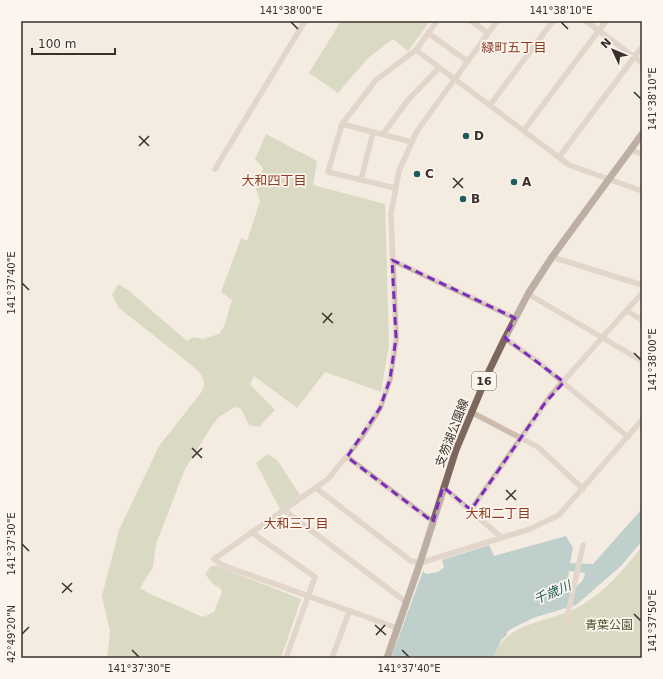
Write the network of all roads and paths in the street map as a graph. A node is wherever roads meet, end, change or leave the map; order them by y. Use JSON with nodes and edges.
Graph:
{"nodes":[{"id":1,"x":306,"y":21,"type":"edge"},
{"id":2,"x":437,"y":21,"type":"edge"},
{"id":3,"x":471,"y":21,"type":"edge"},
{"id":4,"x":497,"y":21,"type":"edge"},
{"id":5,"x":553,"y":21,"type":"edge"},
{"id":6,"x":586,"y":21,"type":"edge"},
{"id":7,"x":606,"y":21,"type":"edge"},
{"id":8,"x":599,"y":30,"type":"junction"},
{"id":9,"x":428,"y":33,"type":"junction"},
{"id":10,"x":488,"y":33,"type":"junction"},
{"id":11,"x":642,"y":47,"type":"edge"},
{"id":12,"x":416,"y":50,"type":"junction"},
{"id":13,"x":634,"y":57,"type":"junction"},
{"id":14,"x":467,"y":61,"type":"junction"},
{"id":15,"x":642,"y":62,"type":"edge"},
{"id":16,"x":439,"y":68,"type":"junction"},
{"id":17,"x":454,"y":79,"type":"junction"},
{"id":18,"x":490,"y":105,"type":"junction"},
{"id":19,"x":342,"y":124,"type":"junction"},
{"id":20,"x":524,"y":130,"type":"junction"},
{"id":21,"x":373,"y":132,"type":"junction"},
{"id":22,"x":383,"y":134,"type":"junction"},
{"id":23,"x":642,"y":134,"type":"edge"},
{"id":24,"x":412,"y":142,"type":"junction"},
{"id":25,"x":631,"y":150,"type":"junction"},
{"id":26,"x":642,"y":154,"type":"edge"},
{"id":27,"x":559,"y":157,"type":"junction"},
{"id":28,"x":215,"y":170,"type":"dead end"},
{"id":29,"x":609,"y":179,"type":"junction"},
{"id":30,"x":361,"y":180,"type":"junction"},
{"id":31,"x":395,"y":188,"type":"junction"},
{"id":32,"x":642,"y":191,"type":"edge"},
{"id":33,"x":552,"y":257,"type":"junction"},
{"id":34,"x":392,"y":260,"type":"junction"},
{"id":35,"x":642,"y":285,"type":"edge"},
{"id":36,"x":642,"y":293,"type":"edge"},
{"id":37,"x":528,"y":294,"type":"junction"},
{"id":38,"x":627,"y":311,"type":"junction"},
{"id":39,"x":515,"y":318,"type":"junction"},
{"id":40,"x":642,"y":320,"type":"edge"},
{"id":41,"x":604,"y":337,"type":"junction"},
{"id":42,"x":504,"y":338,"type":"junction"},
{"id":43,"x":642,"y":361,"type":"edge"},
{"id":44,"x":564,"y":382,"type":"junction"},
{"id":45,"x":471,"y":412,"type":"junction"},
{"id":46,"x":642,"y":420,"type":"edge"},
{"id":47,"x":522,"y":437,"type":"junction"},
{"id":48,"x":628,"y":437,"type":"junction"},
{"id":49,"x":347,"y":457,"type":"junction"},
{"id":50,"x":443,"y":487,"type":"junction"},
{"id":51,"x":316,"y":488,"type":"junction"},
{"id":52,"x":584,"y":489,"type":"junction"},
{"id":53,"x":284,"y":510,"type":"junction"},
{"id":54,"x":471,"y":510,"type":"junction"},
{"id":55,"x":433,"y":522,"type":"junction"},
{"id":56,"x":251,"y":532,"type":"junction"},
{"id":57,"x":501,"y":537,"type":"junction"},
{"id":58,"x":583,"y":548,"type":"dead end"},
{"id":59,"x":420,"y":563,"type":"junction"},
{"id":60,"x":308,"y":597,"type":"junction"},
{"id":61,"x":406,"y":602,"type":"junction"},
{"id":62,"x":349,"y":612,"type":"junction"},
{"id":63,"x":565,"y":627,"type":"dead end"},
{"id":64,"x":397,"y":628,"type":"junction"},
{"id":65,"x":286,"y":658,"type":"edge"},
{"id":66,"x":332,"y":658,"type":"edge"},
{"id":67,"x":387,"y":658,"type":"edge"}],
"edges":[{"from":1,"to":28,"type":"street"},
{"from":2,"to":9,"type":"street"},
{"from":3,"to":10,"type":"street"},
{"from":4,"to":10,"type":"street"},
{"from":5,"to":18,"type":"street"},
{"from":6,"to":8,"type":"street"},
{"from":7,"to":8,"type":"street"},
{"from":8,"to":13,"type":"street"},
{"from":8,"to":20,"type":"street"},
{"from":9,"to":12,"type":"street"},
{"from":9,"to":14,"type":"street"},
{"from":10,"to":14,"type":"street"},
{"from":11,"to":13,"type":"street"},
{"from":12,"to":16,"type":"street"},
{"from":12,"to":19,"type":"street"},
{"from":13,"to":15,"type":"street"},
{"from":13,"to":27,"type":"street"},
{"from":14,"to":17,"type":"street"},
{"from":16,"to":17,"type":"street"},
{"from":16,"to":22,"type":"street"},
{"from":17,"to":18,"type":"street"},
{"from":17,"to":24,"type":"street"},
{"from":18,"to":20,"type":"street"},
{"from":19,"to":21,"type":"street"},
{"from":19,"to":30,"type":"street"},
{"from":20,"to":27,"type":"street"},
{"from":21,"to":22,"type":"street"},
{"from":21,"to":30,"type":"street"},
{"from":22,"to":24,"type":"street"},
{"from":23,"to":25,"type":"main road","name":"支笏湖公園線","number":"16"},
{"from":24,"to":31,"type":"street"},
{"from":25,"to":26,"type":"street"},
{"from":25,"to":29,"type":"main road","name":"支笏湖公園線","number":"16"},
{"from":27,"to":29,"type":"street"},
{"from":29,"to":32,"type":"street"},
{"from":29,"to":33,"type":"main road","name":"支笏湖公園線","number":"16"},
{"from":30,"to":31,"type":"street"},
{"from":31,"to":34,"type":"street"},
{"from":33,"to":35,"type":"street"},
{"from":33,"to":37,"type":"main road","name":"支笏湖公園線","number":"16"},
{"from":34,"to":39,"type":"street"},
{"from":34,"to":49,"type":"street"},
{"from":36,"to":38,"type":"street"},
{"from":37,"to":39,"type":"main road","name":"支笏湖公園線","number":"16"},
{"from":37,"to":41,"type":"street"},
{"from":38,"to":40,"type":"street"},
{"from":38,"to":41,"type":"street"},
{"from":39,"to":42,"type":"main road","name":"支笏湖公園線","number":"16"},
{"from":41,"to":43,"type":"street"},
{"from":41,"to":44,"type":"street"},
{"from":42,"to":44,"type":"street"},
{"from":42,"to":45,"type":"main road","name":"支笏湖公園線","number":"16"},
{"from":44,"to":47,"type":"street"},
{"from":44,"to":48,"type":"street"},
{"from":45,"to":47,"type":"street"},
{"from":45,"to":50,"type":"main road","name":"支笏湖公園線","number":"16"},
{"from":46,"to":48,"type":"street"},
{"from":47,"to":52,"type":"street"},
{"from":47,"to":54,"type":"street"},
{"from":48,"to":52,"type":"street"},
{"from":49,"to":51,"type":"street"},
{"from":49,"to":55,"type":"street"},
{"from":50,"to":54,"type":"street"},
{"from":50,"to":55,"type":"main road","name":"支笏湖公園線","number":"16"},
{"from":51,"to":53,"type":"street"},
{"from":51,"to":59,"type":"street"},
{"from":52,"to":57,"type":"street"},
{"from":53,"to":56,"type":"street"},
{"from":53,"to":61,"type":"street"},
{"from":54,"to":57,"type":"street"},
{"from":55,"to":59,"type":"main road","name":"支笏湖公園線","number":"16"},
{"from":56,"to":60,"type":"street"},
{"from":56,"to":60,"type":"street"},
{"from":57,"to":59,"type":"street"},
{"from":58,"to":63,"type":"street"},
{"from":59,"to":61,"type":"main road","name":"支笏湖公園線","number":"16"},
{"from":60,"to":62,"type":"street"},
{"from":60,"to":65,"type":"street"},
{"from":61,"to":64,"type":"main road","name":"支笏湖公園線","number":"16"},
{"from":62,"to":64,"type":"street"},
{"from":62,"to":66,"type":"street"},
{"from":64,"to":67,"type":"main road","name":"支笏湖公園線","number":"16"}]}
